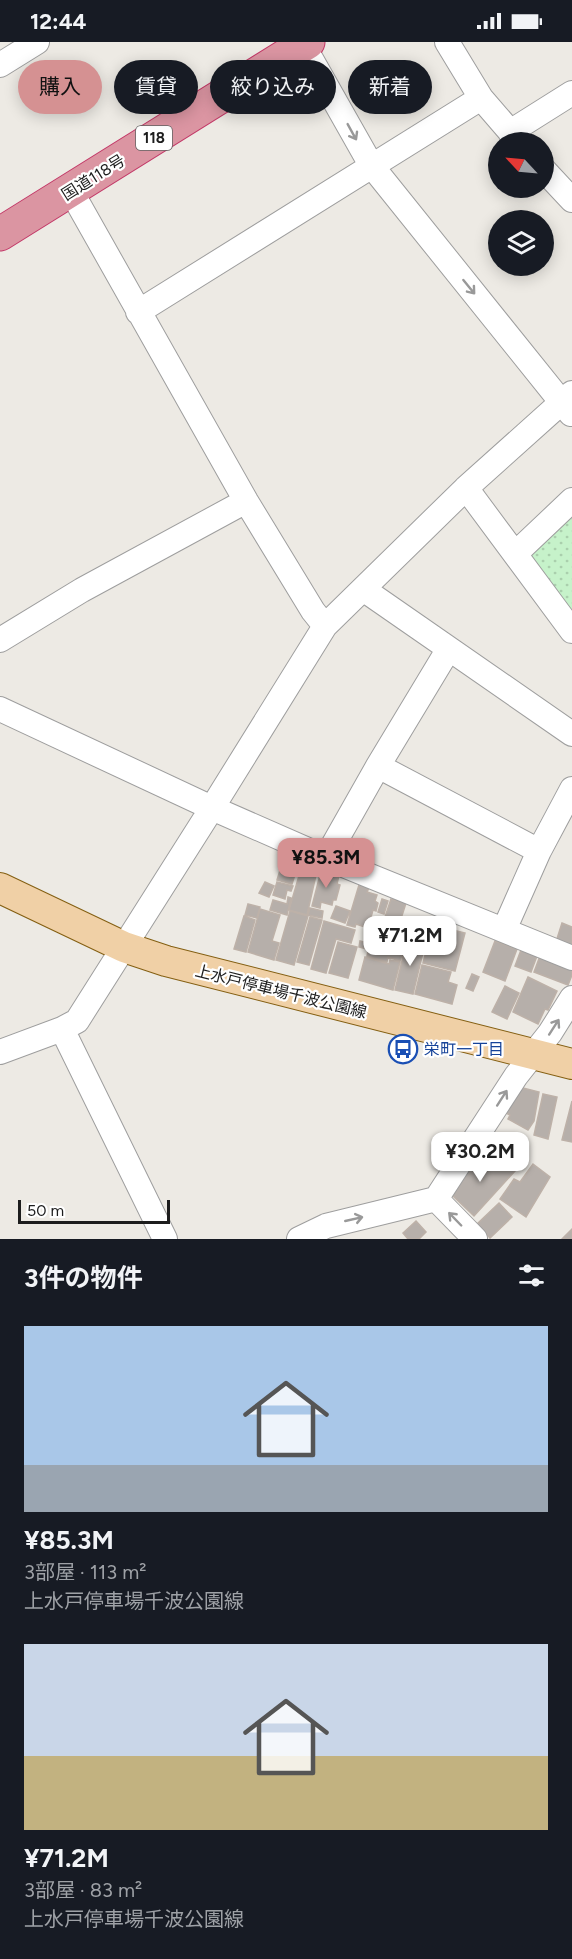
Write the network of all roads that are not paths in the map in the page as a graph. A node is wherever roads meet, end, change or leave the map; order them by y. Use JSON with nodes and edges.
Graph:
{"nodes":[{"id":1,"x":447,"y":42,"type":"edge"},
{"id":2,"x":28,"y":44,"type":"edge"},
{"id":3,"x":298,"y":44,"type":"edge"},
{"id":4,"x":0,"y":65,"type":"edge"},
{"id":5,"x":572,"y":93,"type":"edge"},
{"id":6,"x":481,"y":98,"type":"junction"},
{"id":7,"x":511,"y":132,"type":"edge"},
{"id":8,"x":521,"y":132,"type":"edge"},
{"id":9,"x":371,"y":165,"type":"junction"},
{"id":10,"x":554,"y":181,"type":"edge"},
{"id":11,"x":71,"y":191,"type":"junction"},
{"id":12,"x":572,"y":200,"type":"edge"},
{"id":13,"x":0,"y":234,"type":"edge"},
{"id":14,"x":138,"y":312,"type":"junction"},
{"id":15,"x":569,"y":404,"type":"edge"},
{"id":16,"x":466,"y":488,"type":"junction"},
{"id":17,"x":572,"y":500,"type":"edge"},
{"id":18,"x":246,"y":501,"type":"junction"},
{"id":19,"x":515,"y":554,"type":"junction"},
{"id":20,"x":363,"y":589,"type":"junction"},
{"id":21,"x":325,"y":626,"type":"junction"},
{"id":22,"x":572,"y":631,"type":"edge"},
{"id":23,"x":0,"y":639,"type":"edge"},
{"id":24,"x":448,"y":650,"type":"junction"},
{"id":25,"x":0,"y":709,"type":"edge"},
{"id":26,"x":572,"y":734,"type":"edge"},
{"id":27,"x":378,"y":766,"type":"junction"},
{"id":28,"x":572,"y":789,"type":"edge"},
{"id":29,"x":212,"y":808,"type":"junction"},
{"id":30,"x":539,"y":850,"type":"junction"},
{"id":31,"x":326,"y":858,"type":"junction"},
{"id":32,"x":0,"y":888,"type":"edge"},
{"id":33,"x":504,"y":930,"type":"junction"},
{"id":34,"x":124,"y":947,"type":"junction"},
{"id":35,"x":572,"y":958,"type":"edge"},
{"id":36,"x":572,"y":998,"type":"edge"},
{"id":37,"x":62,"y":1029,"type":"junction"},
{"id":38,"x":0,"y":1052,"type":"edge"},
{"id":39,"x":533,"y":1054,"type":"junction"},
{"id":40,"x":572,"y":1064,"type":"edge"},
{"id":41,"x":436,"y":1199,"type":"junction"},
{"id":42,"x":165,"y":1239,"type":"edge"},
{"id":43,"x":299,"y":1239,"type":"edge"},
{"id":44,"x":475,"y":1239,"type":"edge"}],
"edges":[{"from":1,"to":6,"type":"street"},
{"from":2,"to":4,"type":"street"},
{"from":3,"to":9,"type":"street","one_way":true},
{"from":3,"to":11,"type":"highway","name":"国道118号","number":"118"},
{"from":5,"to":8,"type":"street"},
{"from":6,"to":7,"type":"street"},
{"from":6,"to":9,"type":"street"},
{"from":9,"to":14,"type":"street"},
{"from":9,"to":15,"type":"street","one_way":true},
{"from":10,"to":12,"type":"street"},
{"from":11,"to":13,"type":"highway","name":"国道118号","number":"118"},
{"from":11,"to":14,"type":"street"},
{"from":14,"to":18,"type":"street"},
{"from":15,"to":16,"type":"street"},
{"from":16,"to":19,"type":"street"},
{"from":16,"to":20,"type":"street"},
{"from":17,"to":19,"type":"street"},
{"from":18,"to":21,"type":"street"},
{"from":18,"to":23,"type":"street"},
{"from":19,"to":22,"type":"street"},
{"from":20,"to":21,"type":"street"},
{"from":20,"to":24,"type":"street"},
{"from":21,"to":29,"type":"street"},
{"from":24,"to":26,"type":"street"},
{"from":24,"to":27,"type":"street"},
{"from":25,"to":29,"type":"street"},
{"from":27,"to":30,"type":"street"},
{"from":27,"to":31,"type":"street"},
{"from":28,"to":30,"type":"street"},
{"from":29,"to":31,"type":"street"},
{"from":29,"to":34,"type":"street"},
{"from":30,"to":33,"type":"street"},
{"from":31,"to":33,"type":"street"},
{"from":32,"to":34,"type":"main road","name":"上水戸停車場千波公園線"},
{"from":33,"to":35,"type":"street"},
{"from":34,"to":37,"type":"street"},
{"from":34,"to":39,"type":"main road","name":"上水戸停車場千波公園線"},
{"from":39,"to":36,"type":"street","one_way":true},
{"from":37,"to":38,"type":"street"},
{"from":37,"to":42,"type":"street"},
{"from":39,"to":40,"type":"main road","name":"上水戸停車場千波公園線"},
{"from":41,"to":39,"type":"street","one_way":true},
{"from":43,"to":41,"type":"street","one_way":true},
{"from":44,"to":41,"type":"street","one_way":true}]}
